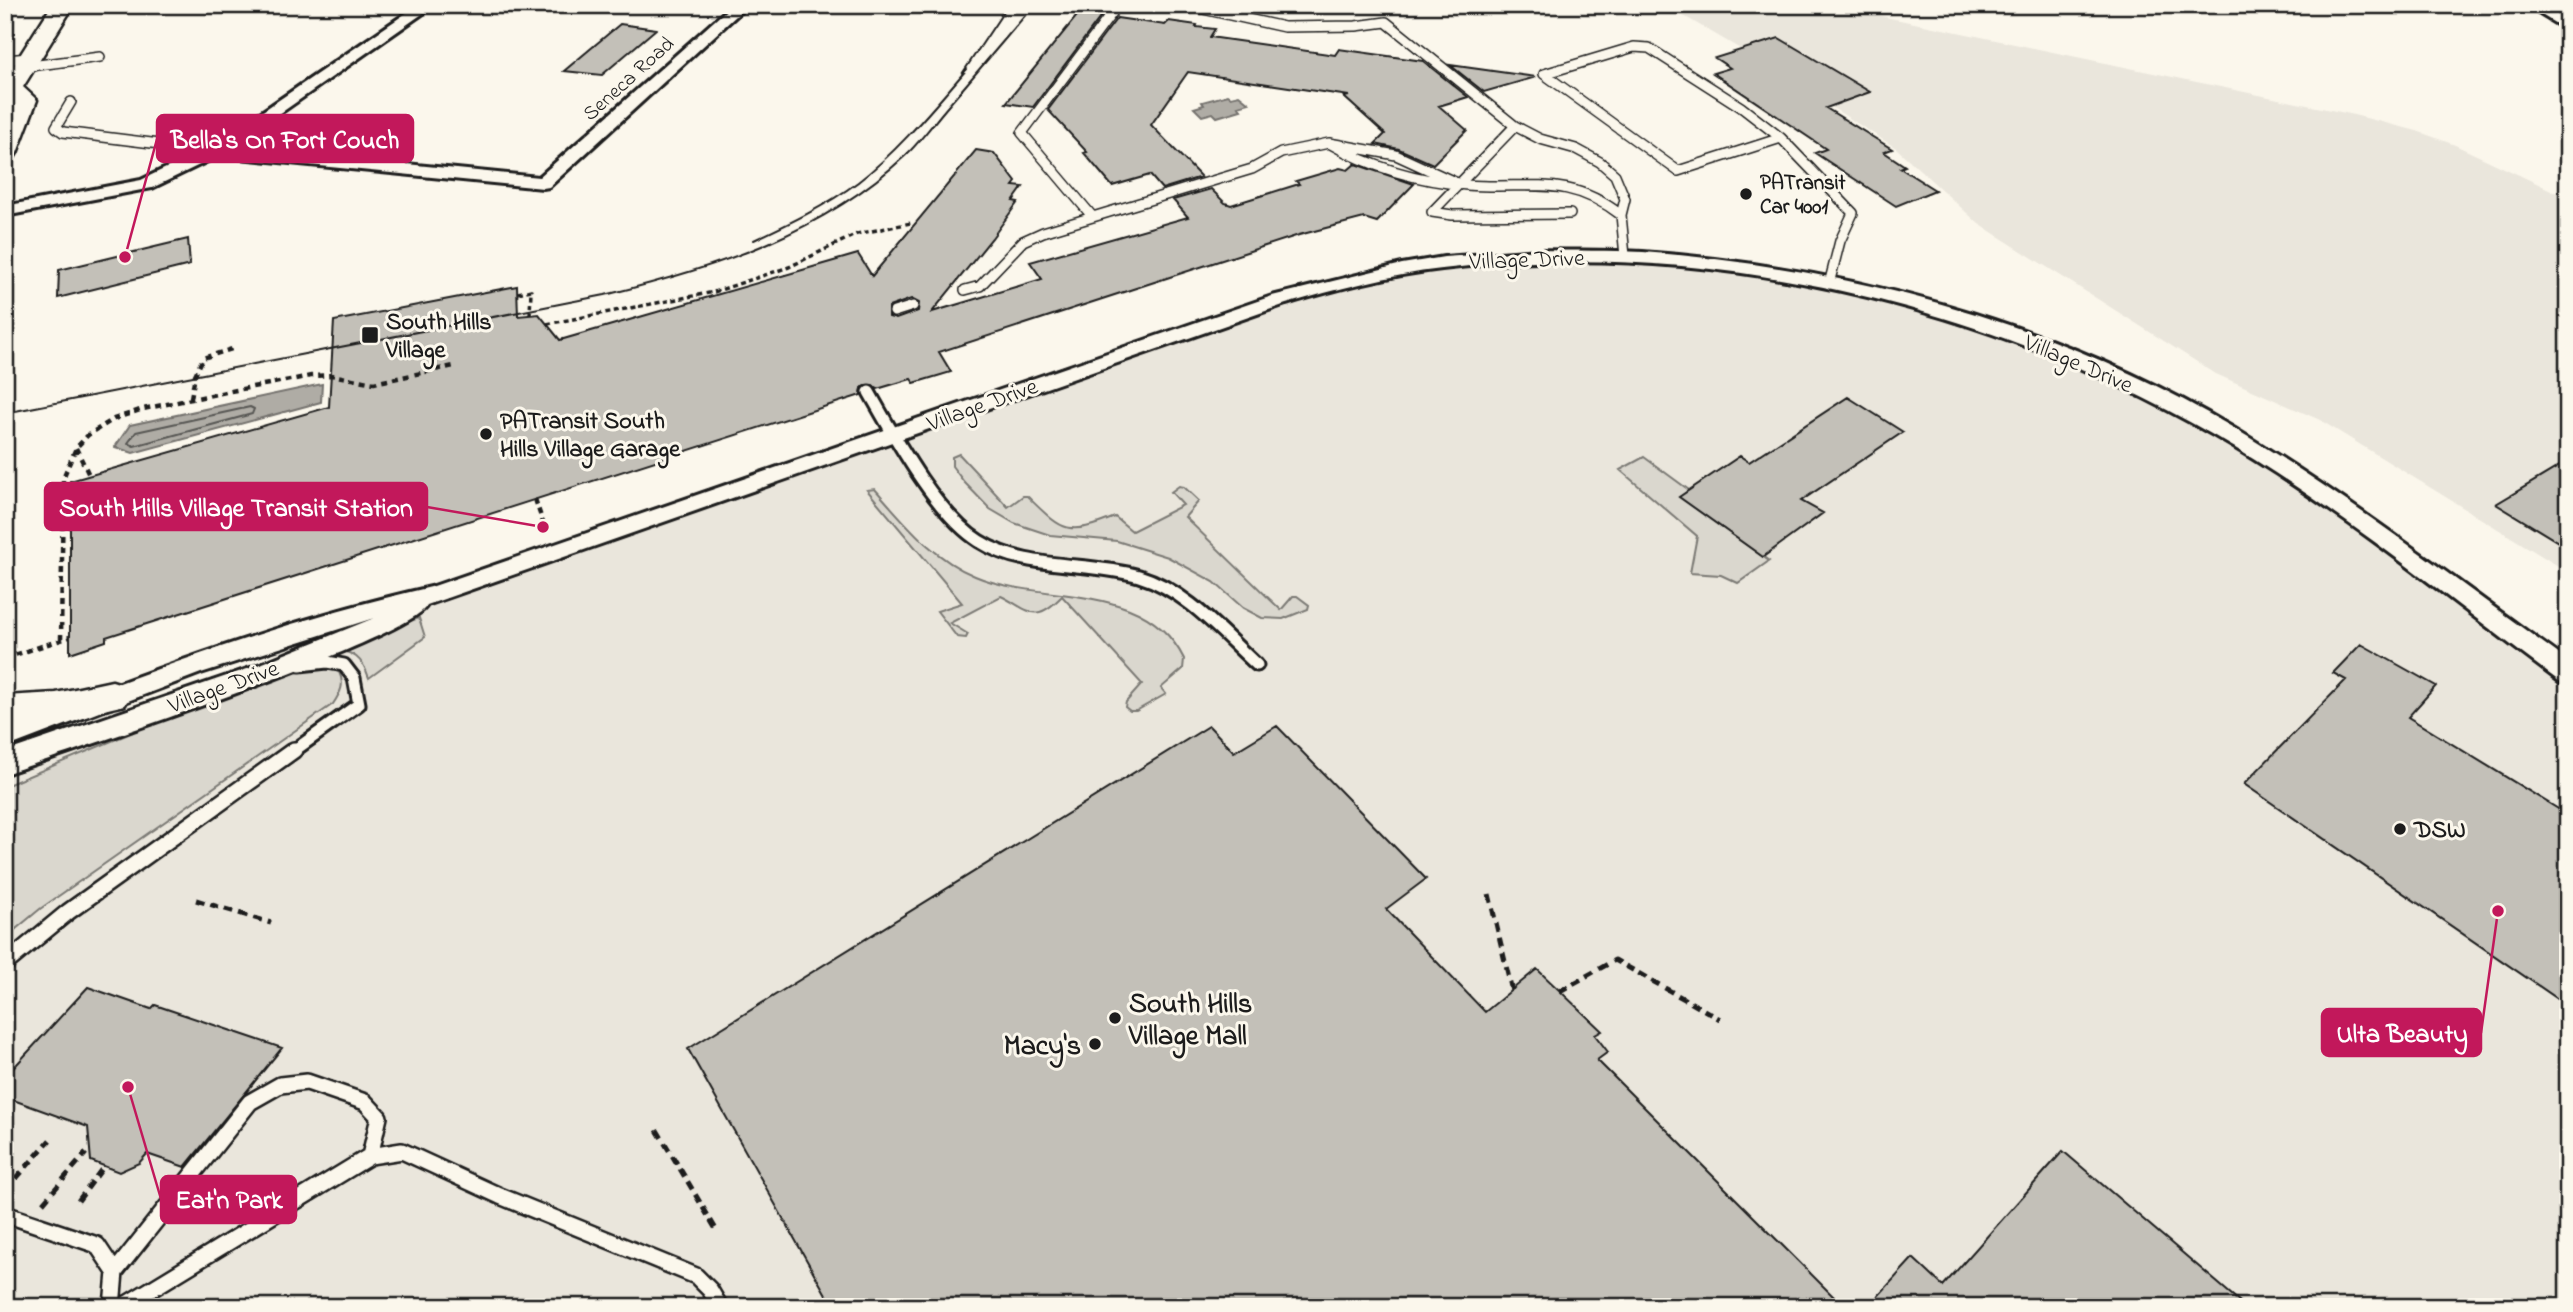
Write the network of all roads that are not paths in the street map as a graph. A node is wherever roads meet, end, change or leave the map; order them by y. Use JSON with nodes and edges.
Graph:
{"nodes":[{"id":1,"x":63,"y":5,"type":"edge"},
{"id":2,"x":428,"y":5,"type":"edge"},
{"id":3,"x":741,"y":5,"type":"edge"},
{"id":4,"x":1118,"y":5,"type":"edge"},
{"id":5,"x":1185,"y":5,"type":"edge"},
{"id":6,"x":2532,"y":5,"type":"edge"},
{"id":7,"x":2568,"y":26,"type":"edge"},
{"id":8,"x":100,"y":57,"type":"dead end"},
{"id":9,"x":19,"y":62,"type":"edge"},
{"id":10,"x":8,"y":90,"type":"edge"},
{"id":11,"x":71,"y":102,"type":"dead end"},
{"id":12,"x":1515,"y":126,"type":"junction"},
{"id":13,"x":1781,"y":138,"type":"junction"},
{"id":14,"x":216,"y":151,"type":"junction"},
{"id":15,"x":5,"y":153,"type":"edge"},
{"id":16,"x":1457,"y":183,"type":"junction"},
{"id":17,"x":5,"y":211,"type":"edge"},
{"id":18,"x":1570,"y":214,"type":"dead end"},
{"id":19,"x":1621,"y":215,"type":"junction"},
{"id":20,"x":1092,"y":216,"type":"junction"},
{"id":21,"x":1625,"y":256,"type":"junction"},
{"id":22,"x":1829,"y":284,"type":"junction"},
{"id":23,"x":965,"y":290,"type":"dead end"},
{"id":24,"x":913,"y":306,"type":"dead end"},
{"id":25,"x":894,"y":312,"type":"dead end"},
{"id":26,"x":869,"y":392,"type":"dead end"},
{"id":27,"x":893,"y":435,"type":"junction"},
{"id":28,"x":434,"y":595,"type":"junction"},
{"id":29,"x":1257,"y":665,"type":"dead end"},
{"id":30,"x":262,"y":674,"type":"junction"},
{"id":31,"x":2568,"y":674,"type":"edge"},
{"id":32,"x":112,"y":695,"type":"junction"},
{"id":33,"x":5,"y":710,"type":"edge"},
{"id":34,"x":5,"y":738,"type":"edge"},
{"id":35,"x":5,"y":763,"type":"edge"},
{"id":36,"x":5,"y":964,"type":"edge"},
{"id":37,"x":370,"y":1156,"type":"junction"},
{"id":38,"x":5,"y":1214,"type":"edge"},
{"id":39,"x":115,"y":1272,"type":"junction"},
{"id":40,"x":112,"y":1307,"type":"edge"},
{"id":41,"x":122,"y":1307,"type":"edge"},
{"id":42,"x":720,"y":1307,"type":"edge"}],
"edges":[{"from":1,"to":9,"type":"street"},
{"from":2,"to":14,"type":"street"},
{"from":3,"to":14,"type":"street","name":"Seneca Road"},
{"from":4,"to":20,"type":"lane"},
{"from":5,"to":12,"type":"lane"},
{"from":6,"to":7,"type":"street"},
{"from":8,"to":9,"type":"lane"},
{"from":9,"to":10,"type":"street"},
{"from":10,"to":15,"type":"street"},
{"from":11,"to":14,"type":"lane"},
{"from":12,"to":16,"type":"lane"},
{"from":12,"to":19,"type":"lane"},
{"from":13,"to":13,"type":"lane"},
{"from":13,"to":22,"type":"lane"},
{"from":14,"to":17,"type":"street"},
{"from":16,"to":18,"type":"lane"},
{"from":16,"to":19,"type":"lane"},
{"from":16,"to":20,"type":"lane"},
{"from":19,"to":21,"type":"lane"},
{"from":20,"to":23,"type":"lane"},
{"from":21,"to":22,"type":"street","name":"Village Drive"},
{"from":21,"to":27,"type":"street","name":"Village Drive"},
{"from":22,"to":31,"type":"street","name":"Village Drive"},
{"from":24,"to":25,"type":"lane"},
{"from":26,"to":27,"type":"lane"},
{"from":27,"to":28,"type":"street","name":"Village Drive"},
{"from":27,"to":29,"type":"lane"},
{"from":28,"to":30,"type":"street","name":"Village Drive"},
{"from":28,"to":32,"type":"street","name":"Village Drive"},
{"from":30,"to":35,"type":"street","name":"Village Drive"},
{"from":30,"to":36,"type":"lane"},
{"from":32,"to":33,"type":"street"},
{"from":32,"to":34,"type":"street","name":"Village Drive"},
{"from":37,"to":39,"type":"lane"},
{"from":37,"to":41,"type":"lane"},
{"from":37,"to":42,"type":"lane"},
{"from":38,"to":39,"type":"lane"},
{"from":39,"to":40,"type":"lane"}]}
